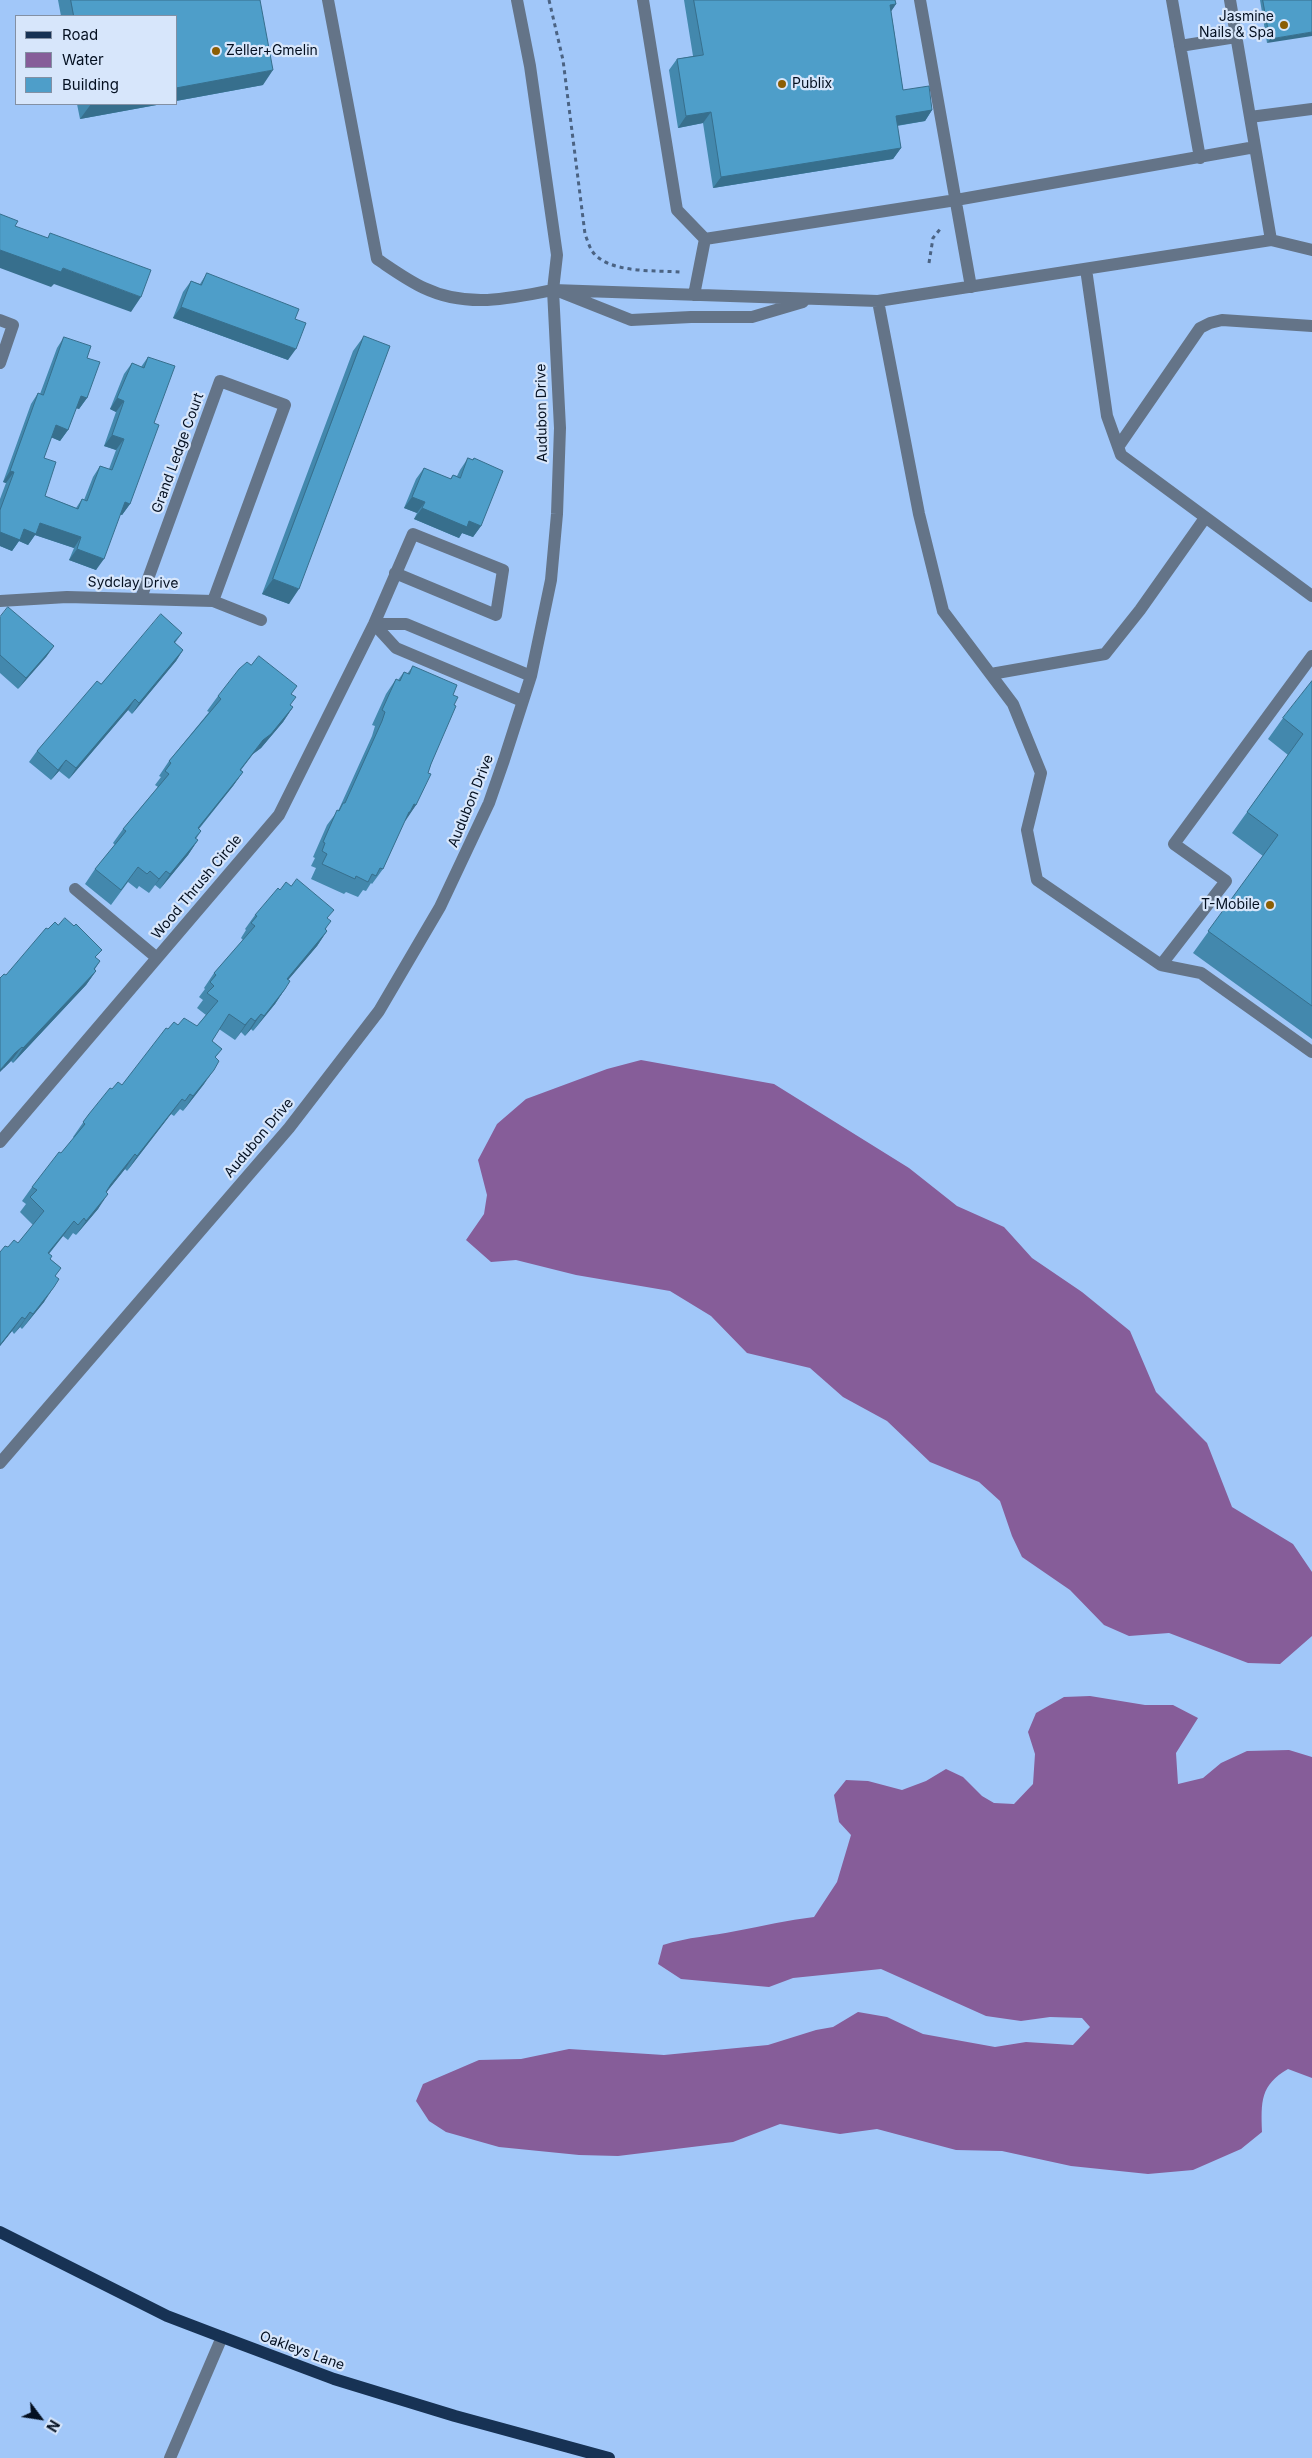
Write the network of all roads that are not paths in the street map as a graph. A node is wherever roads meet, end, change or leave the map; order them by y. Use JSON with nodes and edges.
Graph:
{"nodes":[{"id":1,"x":328,"y":0,"type":"edge"},
{"id":2,"x":517,"y":0,"type":"edge"},
{"id":3,"x":643,"y":0,"type":"edge"},
{"id":4,"x":920,"y":0,"type":"edge"},
{"id":5,"x":1172,"y":0,"type":"edge"},
{"id":6,"x":1230,"y":0,"type":"edge"},
{"id":7,"x":1236,"y":37,"type":"junction"},
{"id":8,"x":1180,"y":46,"type":"junction"},
{"id":9,"x":1312,"y":109,"type":"edge"},
{"id":10,"x":1250,"y":117,"type":"junction"},
{"id":11,"x":1255,"y":147,"type":"junction"},
{"id":12,"x":1200,"y":158,"type":"junction"},
{"id":13,"x":956,"y":200,"type":"junction"},
{"id":14,"x":705,"y":238,"type":"junction"},
{"id":15,"x":1271,"y":240,"type":"junction"},
{"id":16,"x":1312,"y":250,"type":"edge"},
{"id":17,"x":1086,"y":269,"type":"junction"},
{"id":18,"x":971,"y":287,"type":"junction"},
{"id":19,"x":553,"y":290,"type":"junction"},
{"id":20,"x":694,"y":295,"type":"junction"},
{"id":21,"x":815,"y":299,"type":"junction"},
{"id":22,"x":878,"y":301,"type":"junction"},
{"id":23,"x":0,"y":320,"type":"edge"},
{"id":24,"x":1312,"y":326,"type":"edge"},
{"id":25,"x":0,"y":363,"type":"edge"},
{"id":26,"x":1118,"y":447,"type":"junction"},
{"id":27,"x":1204,"y":518,"type":"junction"},
{"id":28,"x":395,"y":573,"type":"junction"},
{"id":29,"x":1312,"y":596,"type":"edge"},
{"id":30,"x":141,"y":598,"type":"junction"},
{"id":31,"x":0,"y":601,"type":"edge"},
{"id":32,"x":213,"y":601,"type":"junction"},
{"id":33,"x":262,"y":620,"type":"dead end"},
{"id":34,"x":374,"y":624,"type":"junction"},
{"id":35,"x":1312,"y":656,"type":"edge"},
{"id":36,"x":990,"y":674,"type":"junction"},
{"id":37,"x":531,"y":676,"type":"junction"},
{"id":38,"x":522,"y":701,"type":"junction"},
{"id":39,"x":75,"y":889,"type":"dead end"},
{"id":40,"x":157,"y":958,"type":"junction"},
{"id":41,"x":1161,"y":965,"type":"junction"},
{"id":42,"x":1312,"y":1052,"type":"edge"},
{"id":43,"x":0,"y":1142,"type":"edge"},
{"id":44,"x":0,"y":1463,"type":"edge"},
{"id":45,"x":0,"y":2232,"type":"edge"},
{"id":46,"x":222,"y":2338,"type":"junction"},
{"id":47,"x":170,"y":2458,"type":"edge"},
{"id":48,"x":608,"y":2458,"type":"edge"}],
"edges":[{"from":1,"to":19,"type":"street"},
{"from":2,"to":19,"type":"street","name":"Audubon Drive"},
{"from":3,"to":14,"type":"street"},
{"from":4,"to":13,"type":"street"},
{"from":5,"to":8,"type":"street"},
{"from":6,"to":7,"type":"street"},
{"from":7,"to":8,"type":"street"},
{"from":7,"to":10,"type":"street"},
{"from":8,"to":12,"type":"street"},
{"from":9,"to":10,"type":"street"},
{"from":10,"to":11,"type":"street"},
{"from":11,"to":12,"type":"street"},
{"from":11,"to":15,"type":"street"},
{"from":12,"to":13,"type":"street"},
{"from":13,"to":14,"type":"street"},
{"from":13,"to":18,"type":"street"},
{"from":14,"to":20,"type":"street"},
{"from":15,"to":16,"type":"street"},
{"from":15,"to":17,"type":"street"},
{"from":17,"to":18,"type":"street"},
{"from":17,"to":26,"type":"street"},
{"from":18,"to":22,"type":"street"},
{"from":19,"to":20,"type":"street"},
{"from":19,"to":21,"type":"street"},
{"from":19,"to":37,"type":"street","name":"Audubon Drive"},
{"from":20,"to":21,"type":"street"},
{"from":21,"to":22,"type":"street"},
{"from":22,"to":36,"type":"street"},
{"from":23,"to":25,"type":"street"},
{"from":24,"to":26,"type":"street"},
{"from":26,"to":27,"type":"street"},
{"from":27,"to":29,"type":"street"},
{"from":27,"to":36,"type":"street"},
{"from":28,"to":28,"type":"street","name":"Wood Thrush Circle"},
{"from":28,"to":34,"type":"street","name":"Wood Thrush Circle"},
{"from":30,"to":31,"type":"street","name":"Sydclay Drive"},
{"from":30,"to":32,"type":"street","name":"Sydclay Drive"},
{"from":30,"to":32,"type":"street","name":"Grand Ledge Court"},
{"from":32,"to":33,"type":"street","name":"Sydclay Drive"},
{"from":34,"to":37,"type":"street"},
{"from":34,"to":38,"type":"street"},
{"from":34,"to":40,"type":"street","name":"Wood Thrush Circle"},
{"from":35,"to":41,"type":"street"},
{"from":36,"to":41,"type":"street"},
{"from":37,"to":38,"type":"street","name":"Audubon Drive"},
{"from":38,"to":44,"type":"street","name":"Audubon Drive"},
{"from":39,"to":40,"type":"street"},
{"from":40,"to":43,"type":"street","name":"Wood Thrush Circle"},
{"from":41,"to":42,"type":"street"},
{"from":45,"to":46,"type":"main road","name":"Oakleys Lane"},
{"from":46,"to":47,"type":"street"},
{"from":46,"to":48,"type":"main road","name":"Oakleys Lane"}]}
